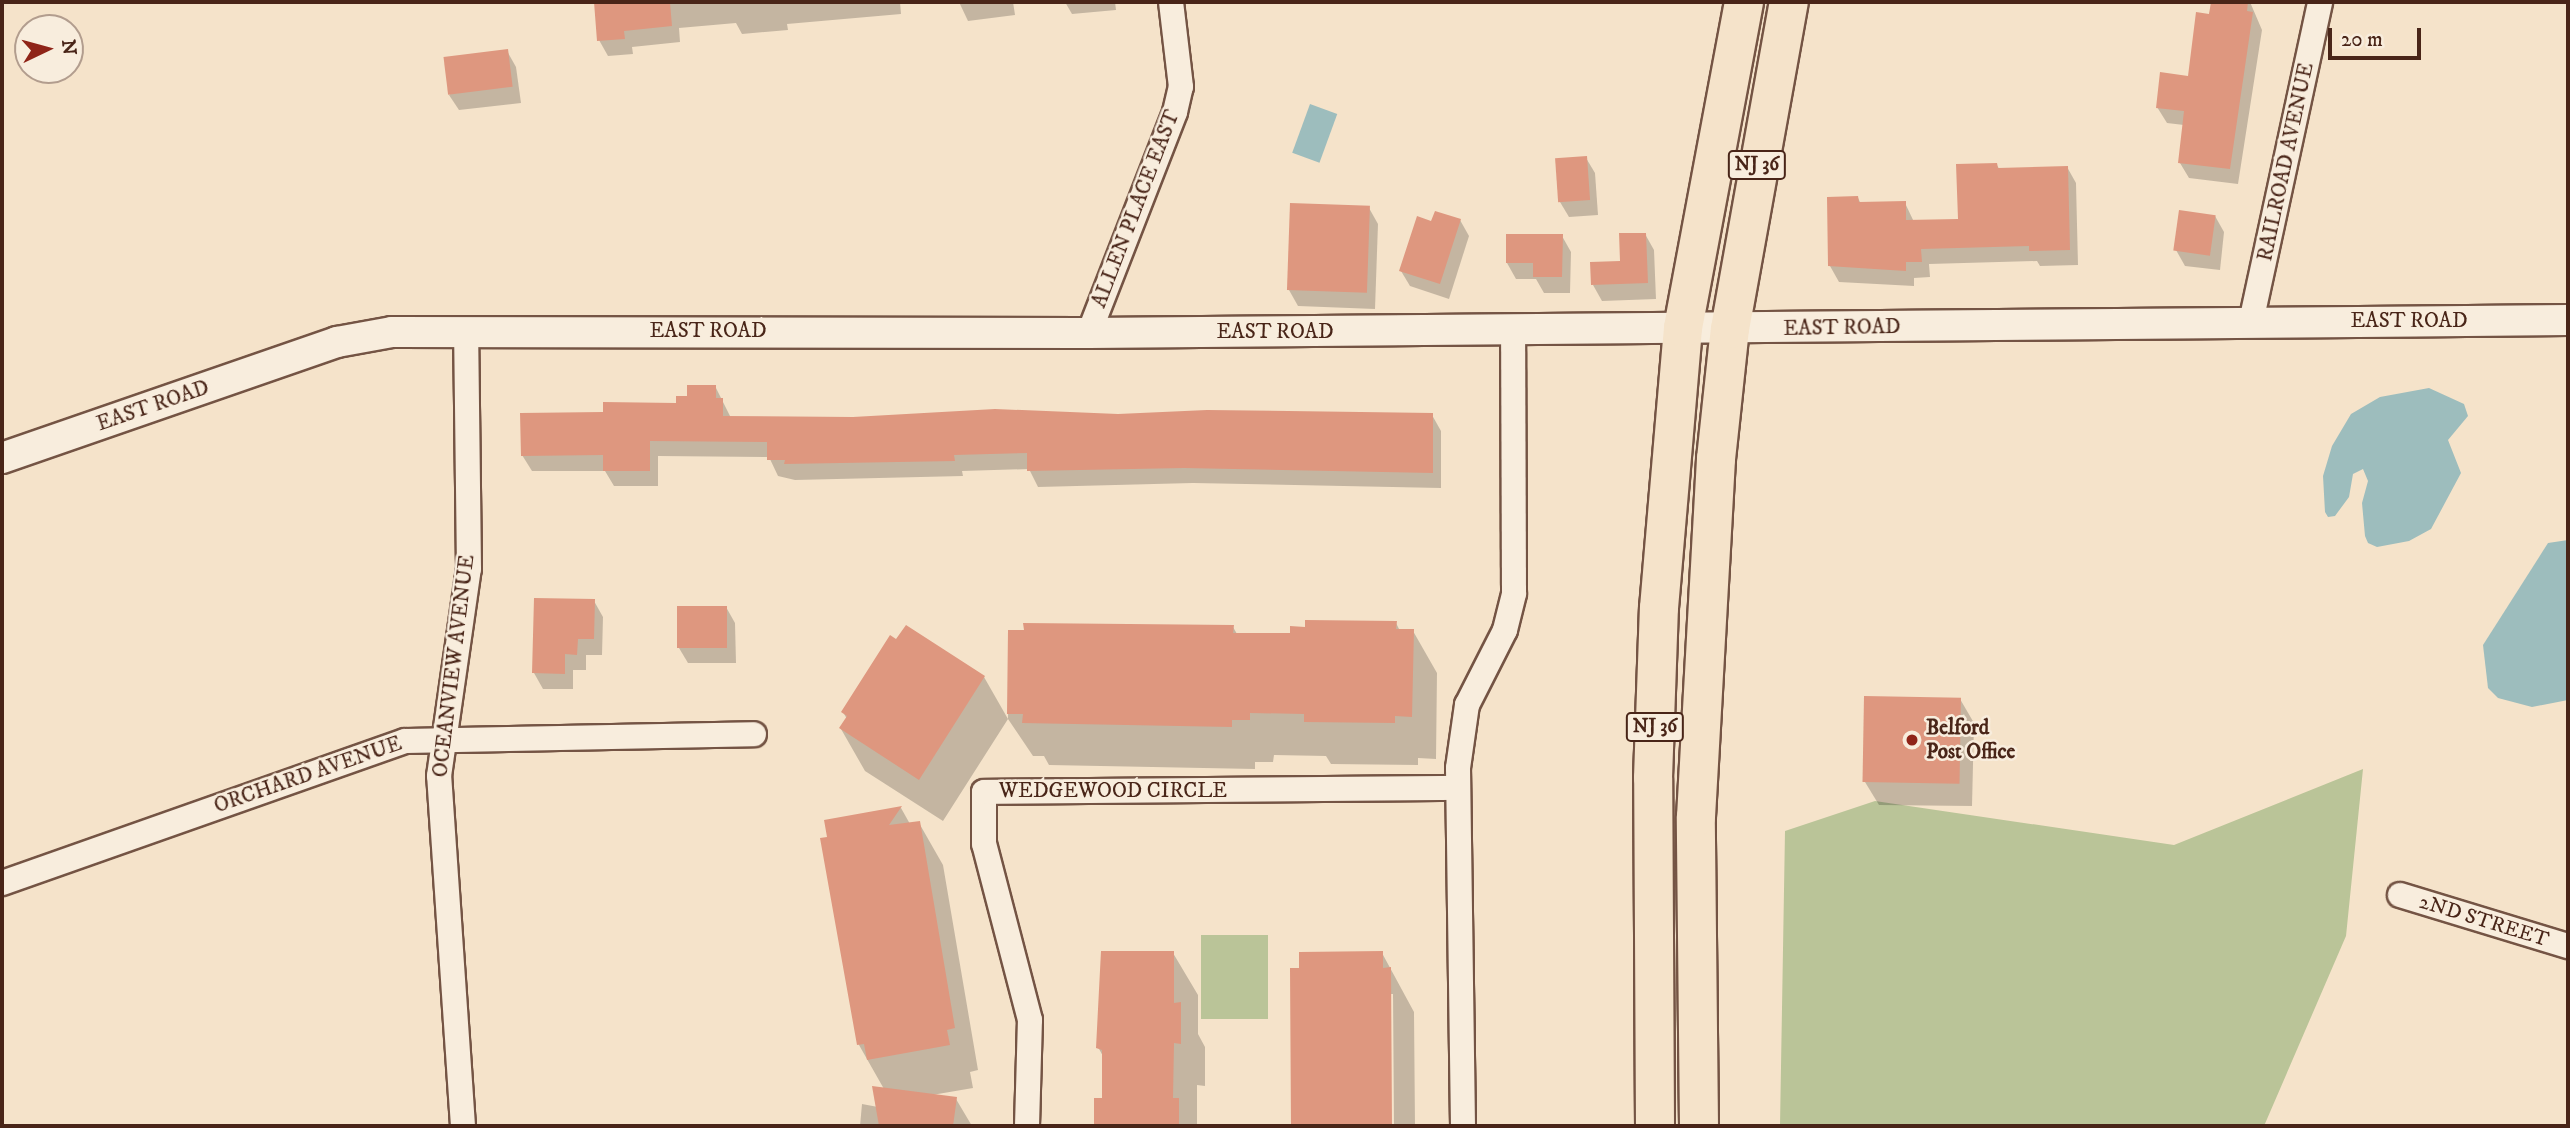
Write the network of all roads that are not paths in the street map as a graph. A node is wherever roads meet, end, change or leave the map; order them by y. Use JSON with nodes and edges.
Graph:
{"nodes":[{"id":1,"x":1171,"y":2,"type":"edge"},
{"id":2,"x":1744,"y":2,"type":"edge"},
{"id":3,"x":1789,"y":2,"type":"edge"},
{"id":4,"x":2320,"y":2,"type":"edge"},
{"id":5,"x":2568,"y":320,"type":"edge"},
{"id":6,"x":2251,"y":322,"type":"junction"},
{"id":7,"x":1683,"y":328,"type":"junction"},
{"id":8,"x":1730,"y":329,"type":"junction"},
{"id":9,"x":1513,"y":330,"type":"junction"},
{"id":10,"x":466,"y":331,"type":"junction"},
{"id":11,"x":1089,"y":333,"type":"junction"},
{"id":12,"x":2,"y":458,"type":"edge"},
{"id":13,"x":754,"y":734,"type":"dead end"},
{"id":14,"x":442,"y":739,"type":"junction"},
{"id":15,"x":1458,"y":788,"type":"junction"},
{"id":16,"x":2,"y":883,"type":"edge"},
{"id":17,"x":2400,"y":895,"type":"dead end"},
{"id":18,"x":2568,"y":946,"type":"edge"},
{"id":19,"x":463,"y":1126,"type":"edge"},
{"id":20,"x":1027,"y":1126,"type":"edge"},
{"id":21,"x":1463,"y":1126,"type":"edge"},
{"id":22,"x":1655,"y":1126,"type":"edge"},
{"id":23,"x":1699,"y":1126,"type":"edge"}],
"edges":[{"from":1,"to":11,"type":"street","name":"ALLEN PLACE EAST"},
{"from":2,"to":7,"type":"highway","number":"NJ 36"},
{"from":3,"to":8,"type":"highway","number":"NJ 36"},
{"from":4,"to":6,"type":"street","name":"RAILROAD AVENUE"},
{"from":5,"to":6,"type":"street","name":"EAST ROAD"},
{"from":6,"to":8,"type":"street","name":"EAST ROAD"},
{"from":7,"to":8,"type":"street","name":"EAST ROAD"},
{"from":7,"to":9,"type":"street","name":"EAST ROAD"},
{"from":7,"to":22,"type":"highway","number":"NJ 36"},
{"from":8,"to":23,"type":"highway","number":"NJ 36"},
{"from":9,"to":11,"type":"street","name":"EAST ROAD"},
{"from":9,"to":15,"type":"street"},
{"from":10,"to":11,"type":"street","name":"EAST ROAD"},
{"from":10,"to":12,"type":"street","name":"EAST ROAD"},
{"from":10,"to":14,"type":"street","name":"OCEANVIEW AVENUE"},
{"from":13,"to":14,"type":"street","name":"ORCHARD AVENUE"},
{"from":14,"to":16,"type":"street","name":"ORCHARD AVENUE"},
{"from":14,"to":19,"type":"street","name":"OCEANVIEW AVENUE"},
{"from":15,"to":20,"type":"street","name":"WEDGEWOOD CIRCLE"},
{"from":15,"to":21,"type":"street"},
{"from":17,"to":18,"type":"street","name":"2ND STREET"}]}
